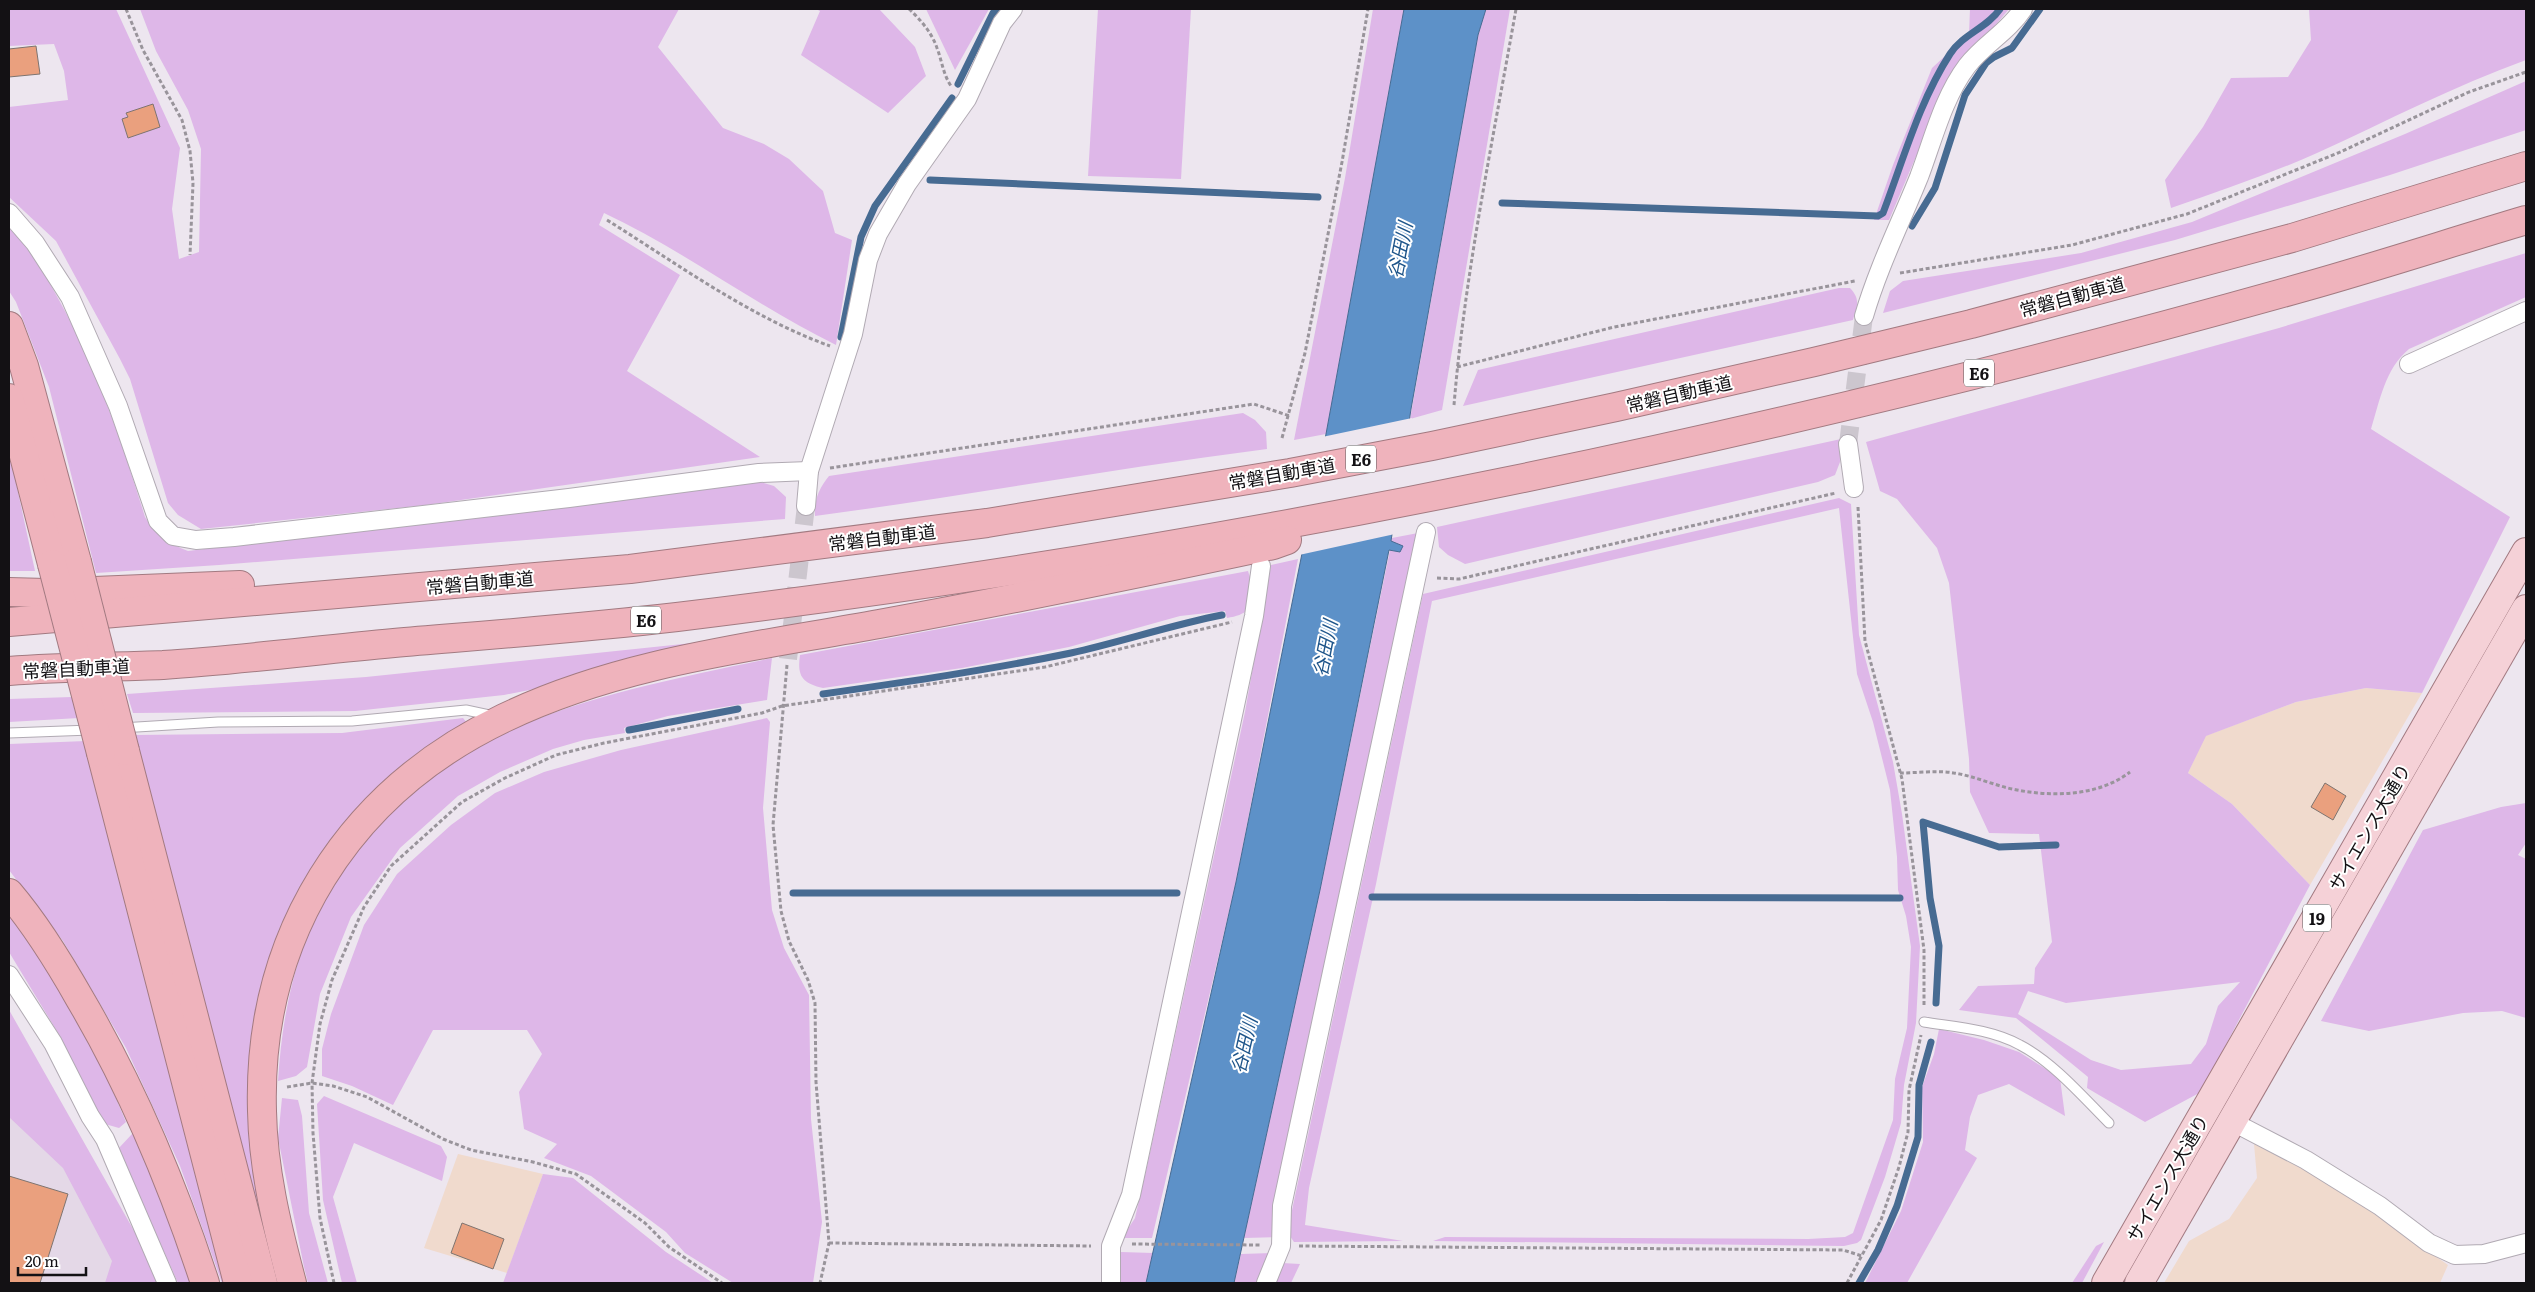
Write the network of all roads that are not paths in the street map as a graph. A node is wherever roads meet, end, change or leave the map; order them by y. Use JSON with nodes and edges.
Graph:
{"nodes":[{"id":1,"x":1013,"y":9,"type":"edge"},
{"id":2,"x":2023,"y":9,"type":"edge"},
{"id":3,"x":2526,"y":166,"type":"edge"},
{"id":4,"x":9,"y":213,"type":"edge"},
{"id":5,"x":2526,"y":220,"type":"edge"},
{"id":6,"x":2526,"y":311,"type":"edge"},
{"id":7,"x":1864,"y":316,"type":"tunnel mouth"},
{"id":8,"x":9,"y":326,"type":"edge"},
{"id":9,"x":2409,"y":364,"type":"dead end"},
{"id":10,"x":9,"y":398,"type":"edge"},
{"id":11,"x":1848,"y":444,"type":"tunnel mouth"},
{"id":12,"x":809,"y":471,"type":"junction"},
{"id":13,"x":1854,"y":488,"type":"road end"},
{"id":14,"x":806,"y":506,"type":"tunnel mouth"},
{"id":15,"x":1426,"y":532,"type":"dead end"},
{"id":16,"x":1271,"y":546,"type":"junction"},
{"id":17,"x":2526,"y":552,"type":"edge"},
{"id":18,"x":65,"y":563,"type":"junction"},
{"id":19,"x":630,"y":569,"type":"junction"},
{"id":20,"x":9,"y":592,"type":"edge"},
{"id":21,"x":2526,"y":609,"type":"edge"},
{"id":22,"x":9,"y":622,"type":"edge"},
{"id":23,"x":9,"y":671,"type":"edge"},
{"id":24,"x":504,"y":718,"type":"junction"},
{"id":25,"x":9,"y":733,"type":"edge"},
{"id":26,"x":110,"y":740,"type":"junction"},
{"id":27,"x":9,"y":893,"type":"edge"},
{"id":28,"x":9,"y":974,"type":"edge"},
{"id":29,"x":1924,"y":1022,"type":"road end"},
{"id":30,"x":2231,"y":1121,"type":"junction"},
{"id":31,"x":2109,"y":1123,"type":"dead end"},
{"id":32,"x":2526,"y":1243,"type":"edge"},
{"id":33,"x":167,"y":1283,"type":"edge"},
{"id":34,"x":206,"y":1283,"type":"edge"},
{"id":35,"x":238,"y":1283,"type":"edge"},
{"id":36,"x":263,"y":1283,"type":"edge"},
{"id":37,"x":292,"y":1283,"type":"edge"},
{"id":38,"x":1111,"y":1283,"type":"edge"},
{"id":39,"x":1266,"y":1283,"type":"edge"},
{"id":40,"x":2106,"y":1283,"type":"edge"},
{"id":41,"x":2139,"y":1283,"type":"edge"}],
"edges":[{"from":1,"to":12,"type":"street"},
{"from":2,"to":7,"type":"street"},
{"from":3,"to":19,"type":"highway","name":"常磐自動車道","number":"E6"},
{"from":4,"to":12,"type":"street"},
{"from":5,"to":16,"type":"highway","number":"E6"},
{"from":6,"to":9,"type":"street"},
{"from":8,"to":18,"type":"highway"},
{"from":10,"to":18,"type":"highway"},
{"from":11,"to":13,"type":"street"},
{"from":12,"to":14,"type":"street"},
{"from":15,"to":39,"type":"street"},
{"from":16,"to":23,"type":"highway","name":"常磐自動車道","number":"E6"},
{"from":16,"to":24,"type":"highway"},
{"from":16,"to":38,"type":"street"},
{"from":17,"to":40,"type":"main road","name":"サイエンス大通り","number":"19"},
{"from":18,"to":26,"type":"highway","bridge":true},
{"from":19,"to":20,"type":"highway"},
{"from":19,"to":22,"type":"highway","name":"常磐自動車道","number":"E6"},
{"from":21,"to":30,"type":"main road","name":"サイエンス大通り","number":"19"},
{"from":24,"to":26,"type":"lane"},
{"from":24,"to":37,"type":"highway"},
{"from":25,"to":26,"type":"lane"},
{"from":26,"to":35,"type":"highway"},
{"from":26,"to":36,"type":"highway"},
{"from":27,"to":34,"type":"highway"},
{"from":28,"to":33,"type":"street"},
{"from":29,"to":31,"type":"lane"},
{"from":30,"to":32,"type":"street"},
{"from":30,"to":41,"type":"main road","name":"サイエンス大通り","number":"19"}]}
